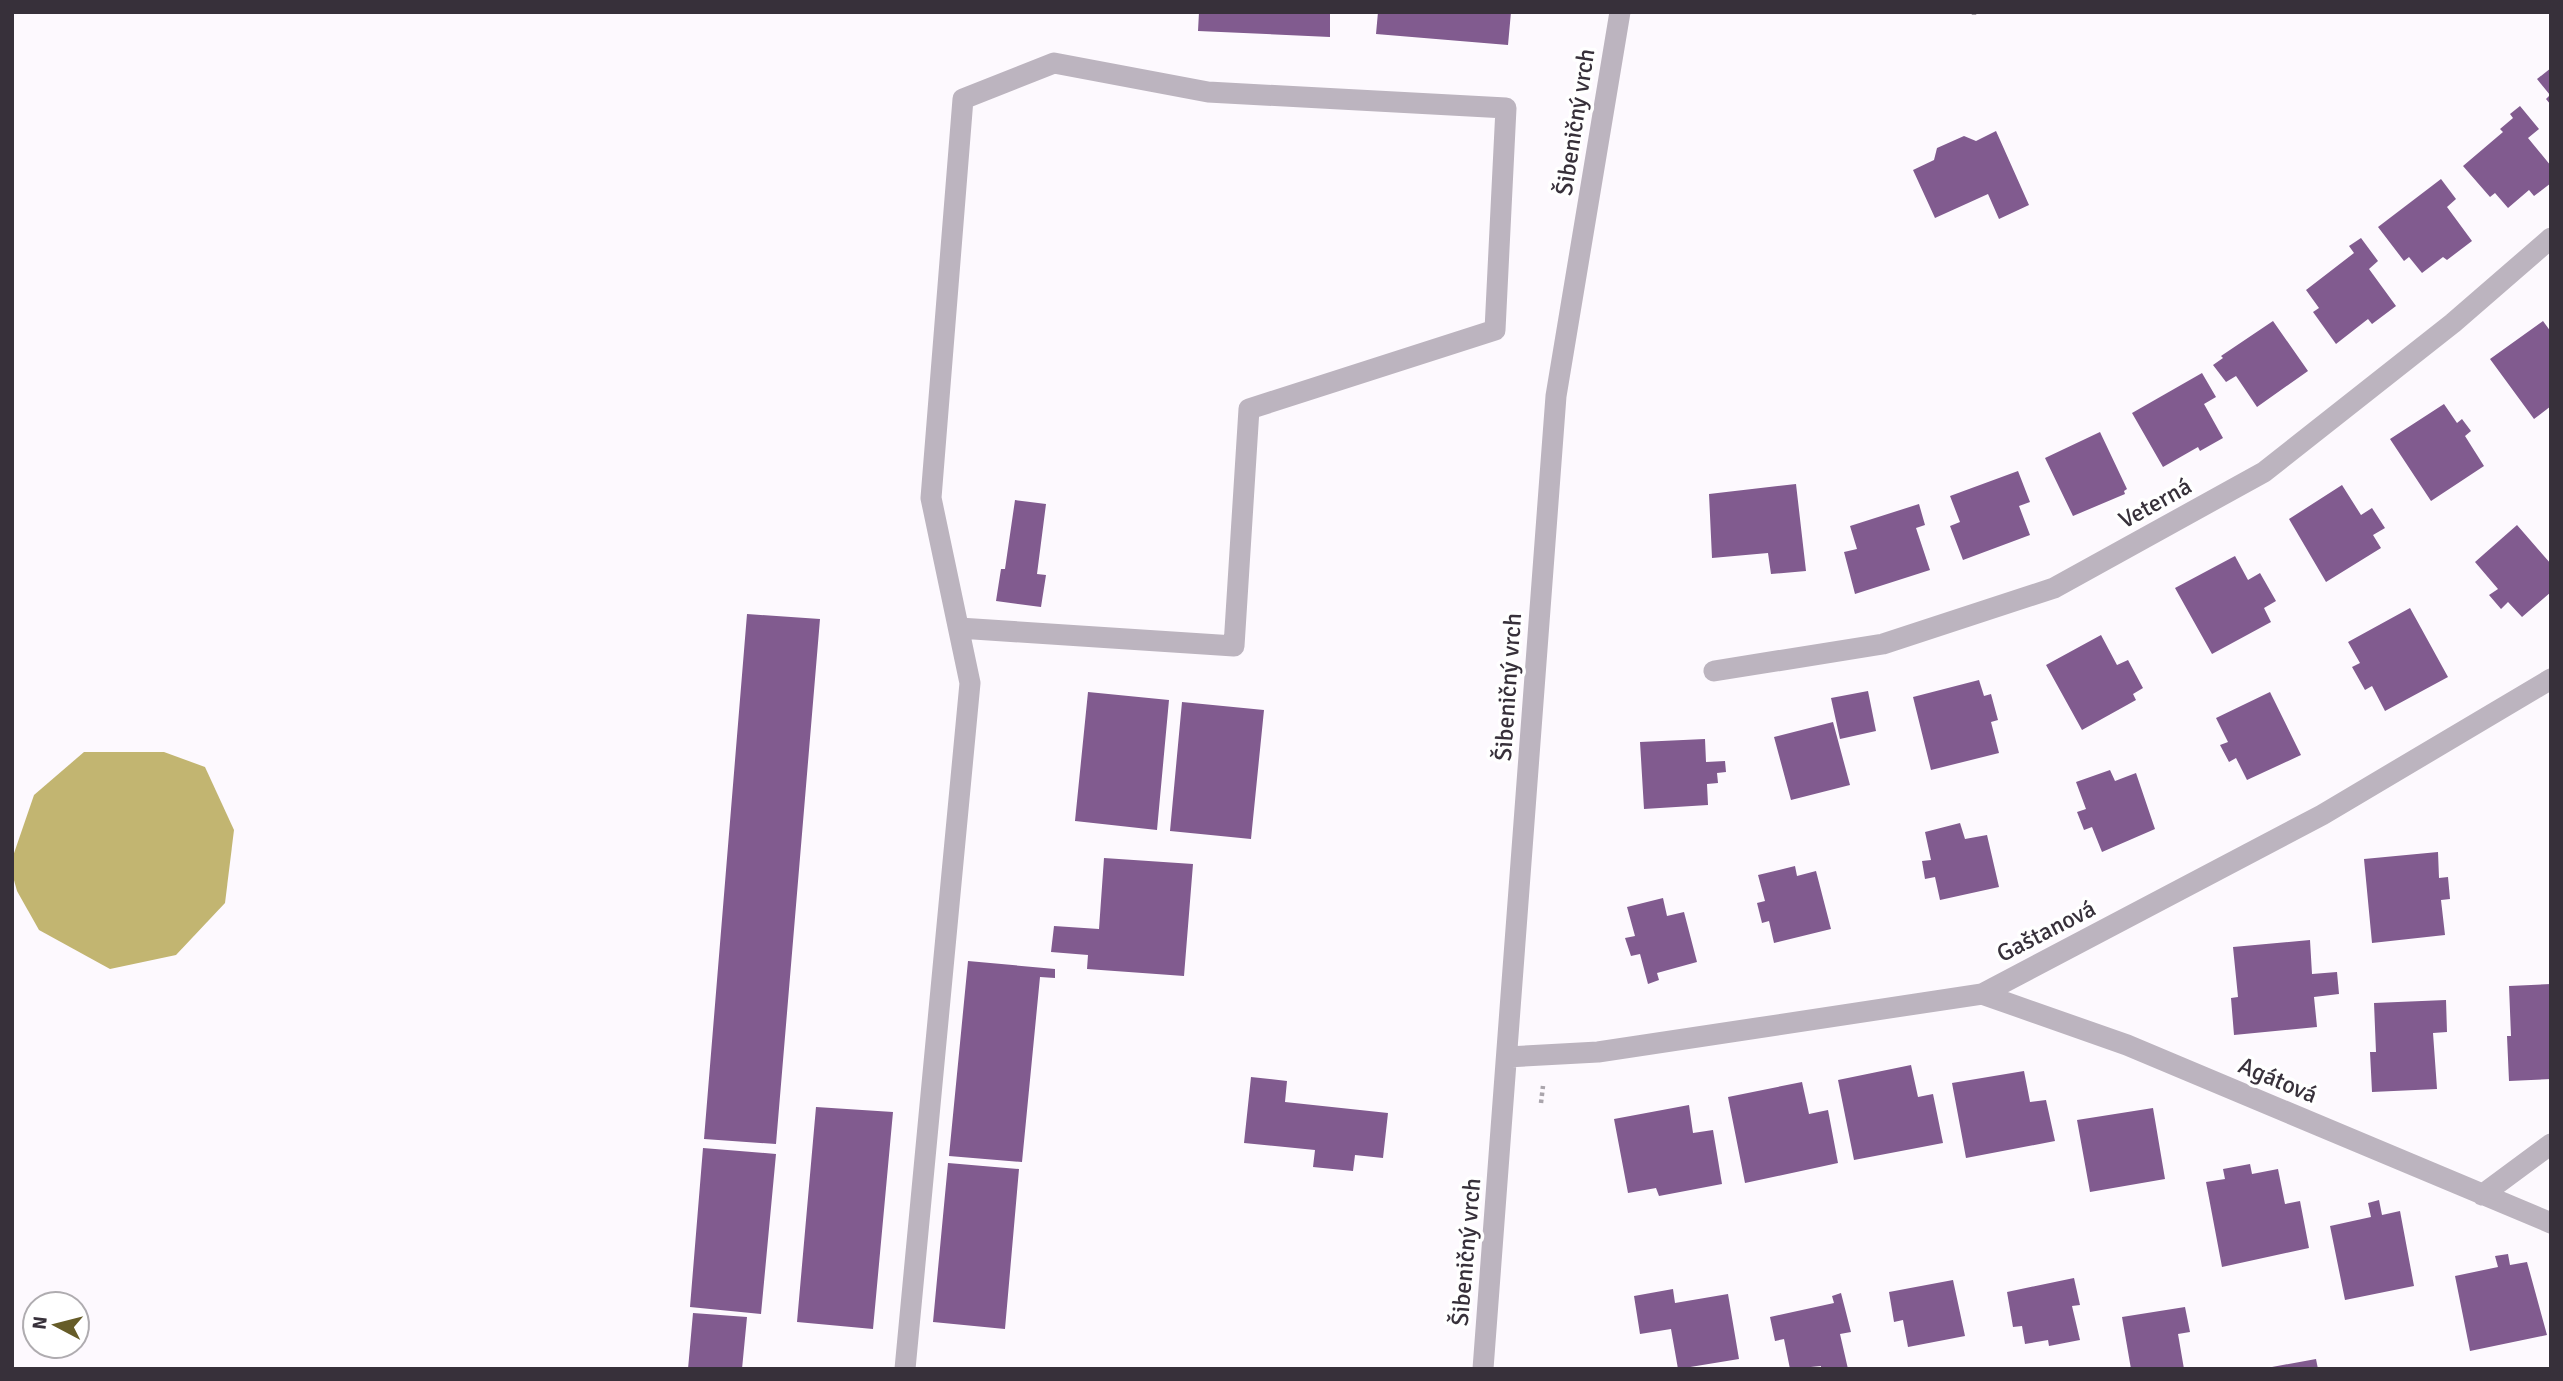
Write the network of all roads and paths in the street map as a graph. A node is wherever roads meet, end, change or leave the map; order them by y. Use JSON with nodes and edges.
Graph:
{"nodes":[{"id":1,"x":1620,"y":12,"type":"edge"},
{"id":2,"x":2551,"y":238,"type":"edge"},
{"id":3,"x":959,"y":628,"type":"junction"},
{"id":4,"x":1714,"y":671,"type":"dead end"},
{"id":5,"x":2551,"y":679,"type":"edge"},
{"id":6,"x":1982,"y":994,"type":"junction"},
{"id":7,"x":1507,"y":1057,"type":"junction"},
{"id":8,"x":2551,"y":1144,"type":"edge"},
{"id":9,"x":2482,"y":1195,"type":"junction"},
{"id":10,"x":2551,"y":1223,"type":"edge"},
{"id":11,"x":905,"y":1369,"type":"edge"},
{"id":12,"x":1483,"y":1369,"type":"edge"}],
"edges":[{"from":1,"to":7,"type":"street","name":"Šibeničný vrch"},
{"from":2,"to":4,"type":"street","name":"Veterná"},
{"from":3,"to":3,"type":"street"},
{"from":3,"to":11,"type":"street"},
{"from":5,"to":6,"type":"street","name":"Gaštanová"},
{"from":6,"to":7,"type":"street","name":"Gaštanová"},
{"from":6,"to":9,"type":"street","name":"Agátová"},
{"from":7,"to":12,"type":"street","name":"Šibeničný vrch"},
{"from":8,"to":9,"type":"street"},
{"from":9,"to":10,"type":"street","name":"Agátová"}]}
